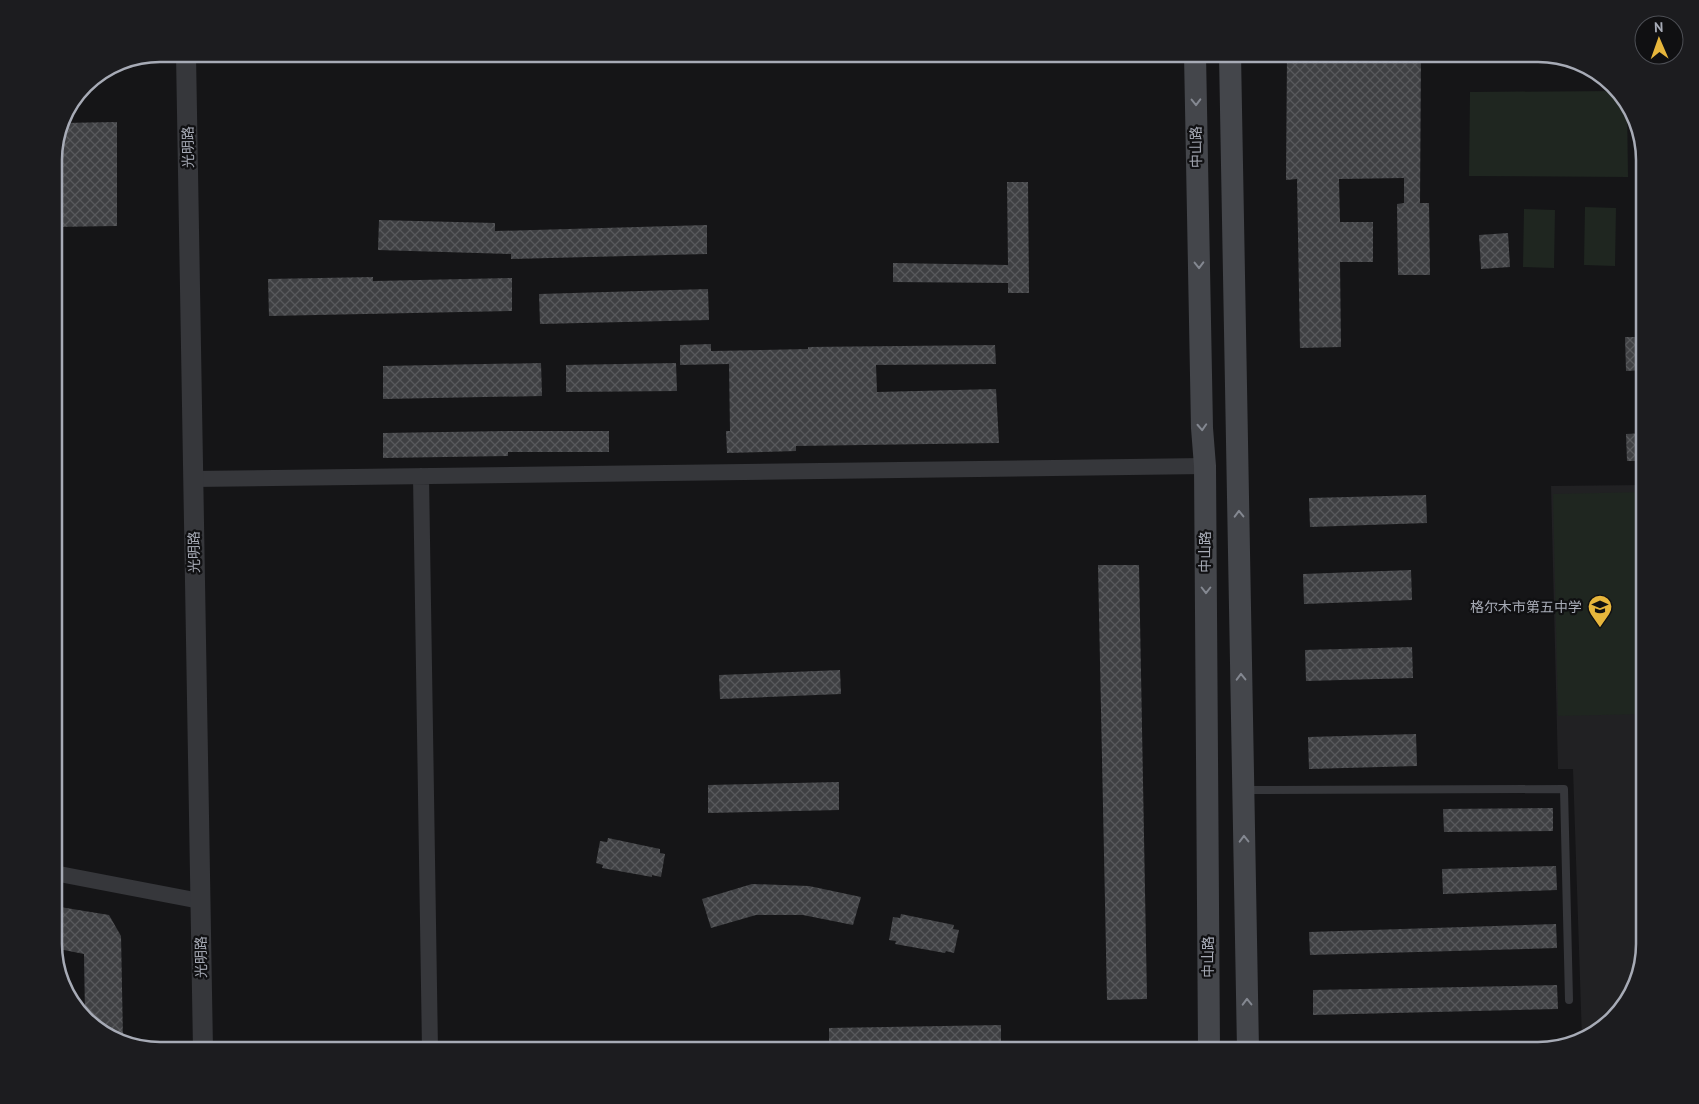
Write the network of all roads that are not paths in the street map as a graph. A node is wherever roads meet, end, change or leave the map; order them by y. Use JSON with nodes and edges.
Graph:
{"nodes":[{"id":1,"x":186,"y":62,"type":"edge"},
{"id":2,"x":1195,"y":62,"type":"edge"},
{"id":3,"x":1230,"y":62,"type":"edge"},
{"id":4,"x":1205,"y":466,"type":"junction"},
{"id":5,"x":421,"y":476,"type":"junction"},
{"id":6,"x":193,"y":479,"type":"junction"},
{"id":7,"x":1243,"y":790,"type":"junction"},
{"id":8,"x":63,"y":875,"type":"edge"},
{"id":9,"x":200,"y":901,"type":"junction"},
{"id":10,"x":1569,"y":1000,"type":"dead end"},
{"id":11,"x":203,"y":1042,"type":"edge"},
{"id":12,"x":430,"y":1042,"type":"edge"},
{"id":13,"x":1209,"y":1042,"type":"edge"},
{"id":14,"x":1248,"y":1042,"type":"edge"}],
"edges":[{"from":1,"to":6,"type":"street","name":"光明路"},
{"from":2,"to":4,"type":"main road","name":"中山路","one_way":true},
{"from":7,"to":3,"type":"main road","one_way":true},
{"from":4,"to":5,"type":"street"},
{"from":4,"to":13,"type":"main road","name":"中山路","one_way":true},
{"from":5,"to":6,"type":"street"},
{"from":5,"to":12,"type":"street"},
{"from":6,"to":9,"type":"street","name":"光明路"},
{"from":7,"to":10,"type":"lane"},
{"from":14,"to":7,"type":"main road","one_way":true},
{"from":8,"to":9,"type":"street"},
{"from":9,"to":11,"type":"street","name":"光明路"}]}
